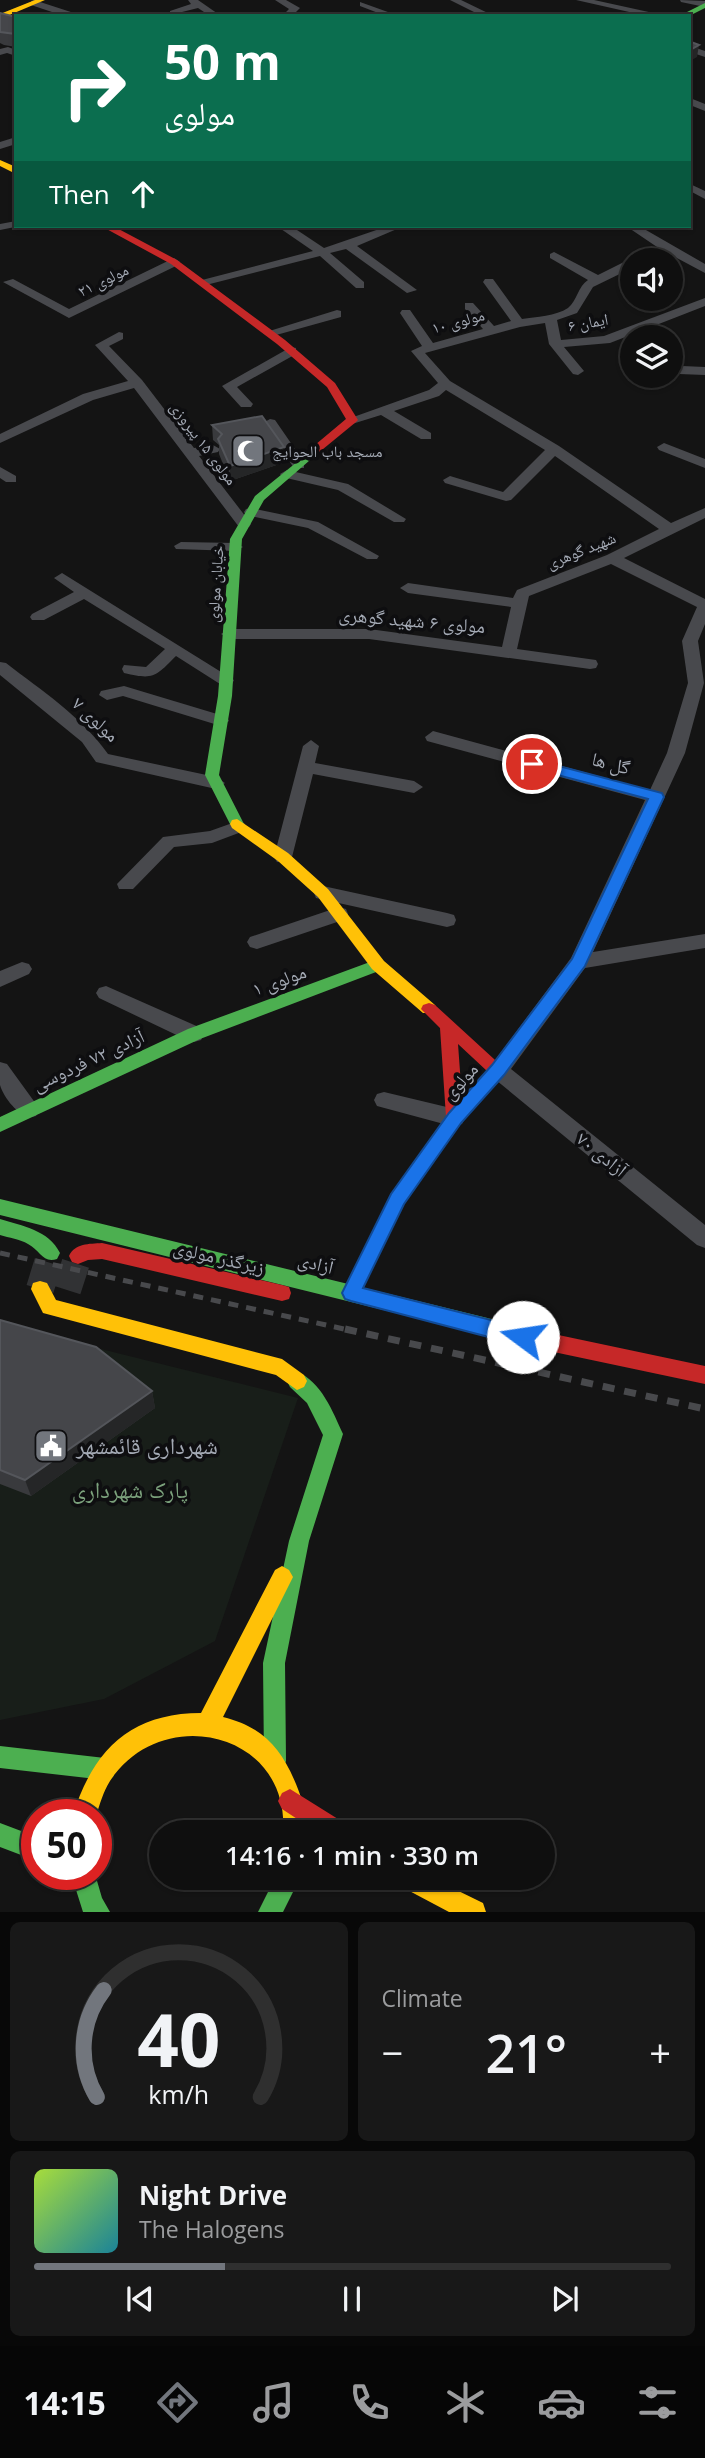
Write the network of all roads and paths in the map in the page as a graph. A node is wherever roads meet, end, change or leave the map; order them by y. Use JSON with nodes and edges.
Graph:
{"nodes":[{"id":1,"x":279,"y":0,"type":"edge"},
{"id":2,"x":454,"y":0,"type":"edge"},
{"id":3,"x":580,"y":0,"type":"edge"},
{"id":4,"x":684,"y":0,"type":"edge"},
{"id":5,"x":37,"y":1,"type":"edge"},
{"id":6,"x":196,"y":2,"type":"edge"},
{"id":7,"x":363,"y":4,"type":"dead end"},
{"id":8,"x":704,"y":5,"type":"edge"},
{"id":9,"x":376,"y":9,"type":"junction"},
{"id":10,"x":173,"y":13,"type":"dead end"},
{"id":11,"x":69,"y":14,"type":"edge"},
{"id":12,"x":214,"y":14,"type":"edge"},
{"id":13,"x":288,"y":14,"type":"edge"},
{"id":14,"x":365,"y":14,"type":"edge"},
{"id":15,"x":390,"y":14,"type":"edge"},
{"id":16,"x":486,"y":14,"type":"edge"},
{"id":17,"x":653,"y":14,"type":"edge"},
{"id":18,"x":687,"y":14,"type":"edge"},
{"id":19,"x":4,"y":17,"type":"edge"},
{"id":20,"x":110,"y":228,"type":"edge"},
{"id":21,"x":286,"y":228,"type":"edge"},
{"id":22,"x":633,"y":228,"type":"edge"},
{"id":23,"x":378,"y":229,"type":"edge"},
{"id":24,"x":348,"y":245,"type":"junction"},
{"id":25,"x":646,"y":248,"type":"edge"},
{"id":26,"x":322,"y":252,"type":"junction"},
{"id":27,"x":554,"y":256,"type":"dead end"},
{"id":28,"x":174,"y":262,"type":"junction"},
{"id":29,"x":683,"y":263,"type":"edge"},
{"id":30,"x":620,"y":269,"type":"edge"},
{"id":31,"x":705,"y":269,"type":"edge"},
{"id":32,"x":597,"y":280,"type":"junction"},
{"id":33,"x":9,"y":282,"type":"dead end"},
{"id":34,"x":489,"y":282,"type":"dead end"},
{"id":35,"x":206,"y":283,"type":"junction"},
{"id":36,"x":360,"y":285,"type":"dead end"},
{"id":37,"x":411,"y":290,"type":"dead end"},
{"id":38,"x":705,"y":302,"type":"edge"},
{"id":39,"x":469,"y":306,"type":"dead end"},
{"id":40,"x":407,"y":313,"type":"dead end"},
{"id":41,"x":338,"y":314,"type":"dead end"},
{"id":42,"x":551,"y":318,"type":"junction"},
{"id":43,"x":519,"y":323,"type":"junction"},
{"id":44,"x":654,"y":325,"type":"edge"},
{"id":45,"x":491,"y":330,"type":"junction"},
{"id":46,"x":269,"y":333,"type":"junction"},
{"id":47,"x":119,"y":336,"type":"dead end"},
{"id":48,"x":620,"y":337,"type":"edge"},
{"id":49,"x":555,"y":344,"type":"junction"},
{"id":50,"x":429,"y":347,"type":"junction"},
{"id":51,"x":291,"y":351,"type":"junction"},
{"id":52,"x":578,"y":371,"type":"dead end"},
{"id":53,"x":705,"y":371,"type":"edge"},
{"id":54,"x":683,"y":372,"type":"edge"},
{"id":55,"x":136,"y":383,"type":"junction"},
{"id":56,"x":445,"y":384,"type":"junction"},
{"id":57,"x":246,"y":404,"type":"dead end"},
{"id":58,"x":383,"y":410,"type":"junction"},
{"id":59,"x":352,"y":420,"type":"junction"},
{"id":60,"x":270,"y":423,"type":"edge"},
{"id":61,"x":426,"y":436,"type":"dead end"},
{"id":62,"x":0,"y":439,"type":"edge"},
{"id":63,"x":664,"y":447,"type":"dead end"},
{"id":64,"x":213,"y":449,"type":"dead end"},
{"id":65,"x":554,"y":449,"type":"junction"},
{"id":66,"x":190,"y":453,"type":"junction"},
{"id":67,"x":705,"y":464,"type":"edge"},
{"id":68,"x":293,"y":469,"type":"junction"},
{"id":69,"x":450,"y":481,"type":"dead end"},
{"id":70,"x":705,"y":512,"type":"edge"},
{"id":71,"x":247,"y":518,"type":"junction"},
{"id":72,"x":399,"y":519,"type":"dead end"},
{"id":73,"x":669,"y":529,"type":"junction"},
{"id":74,"x":181,"y":546,"type":"dead end"},
{"id":75,"x":236,"y":547,"type":"junction"},
{"id":76,"x":372,"y":556,"type":"dead end"},
{"id":77,"x":612,"y":558,"type":"junction"},
{"id":78,"x":62,"y":578,"type":"dead end"},
{"id":79,"x":408,"y":588,"type":"dead end"},
{"id":80,"x":85,"y":592,"type":"junction"},
{"id":81,"x":520,"y":604,"type":"junction"},
{"id":82,"x":705,"y":605,"type":"edge"},
{"id":83,"x":38,"y":617,"type":"dead end"},
{"id":84,"x":229,"y":634,"type":"junction"},
{"id":85,"x":175,"y":648,"type":"junction"},
{"id":86,"x":509,"y":651,"type":"junction"},
{"id":87,"x":590,"y":664,"type":"dead end"},
{"id":88,"x":0,"y":667,"type":"edge"},
{"id":89,"x":130,"y":668,"type":"dead end"},
{"id":90,"x":226,"y":680,"type":"junction"},
{"id":91,"x":107,"y":695,"type":"dead end"},
{"id":92,"x":221,"y":721,"type":"junction"},
{"id":93,"x":433,"y":737,"type":"dead end"},
{"id":94,"x":310,"y":746,"type":"dead end"},
{"id":95,"x":305,"y":766,"type":"junction"},
{"id":96,"x":216,"y":783,"type":"junction"},
{"id":97,"x":414,"y":787,"type":"dead end"},
{"id":98,"x":656,"y":797,"type":"junction"},
{"id":99,"x":238,"y":827,"type":"junction"},
{"id":100,"x":283,"y":857,"type":"junction"},
{"id":101,"x":126,"y":884,"type":"dead end"},
{"id":102,"x":323,"y":893,"type":"junction"},
{"id":103,"x":339,"y":914,"type":"junction"},
{"id":104,"x":447,"y":920,"type":"dead end"},
{"id":105,"x":705,"y":941,"type":"edge"},
{"id":106,"x":257,"y":942,"type":"dead end"},
{"id":107,"x":579,"y":962,"type":"junction"},
{"id":108,"x":378,"y":965,"type":"junction"},
{"id":109,"x":22,"y":970,"type":"dead end"},
{"id":110,"x":0,"y":980,"type":"edge"},
{"id":111,"x":106,"y":993,"type":"dead end"},
{"id":112,"x":449,"y":1027,"type":"junction"},
{"id":113,"x":194,"y":1034,"type":"junction"},
{"id":114,"x":0,"y":1070,"type":"edge"},
{"id":115,"x":498,"y":1070,"type":"junction"},
{"id":116,"x":384,"y":1100,"type":"dead end"},
{"id":117,"x":29,"y":1110,"type":"junction"},
{"id":118,"x":455,"y":1118,"type":"junction"},
{"id":119,"x":0,"y":1125,"type":"edge"},
{"id":120,"x":0,"y":1207,"type":"edge"},
{"id":121,"x":0,"y":1227,"type":"edge"},
{"id":122,"x":705,"y":1238,"type":"edge"},
{"id":123,"x":51,"y":1253,"type":"dead end"},
{"id":124,"x":78,"y":1256,"type":"dead end"},
{"id":125,"x":40,"y":1289,"type":"dead end"},
{"id":126,"x":67,"y":1290,"type":"tunnel mouth"},
{"id":127,"x":351,"y":1293,"type":"junction"},
{"id":128,"x":76,"y":1316,"type":"junction"},
{"id":129,"x":705,"y":1375,"type":"edge"},
{"id":130,"x":299,"y":1541,"type":"junction"},
{"id":131,"x":209,"y":1722,"type":"junction"},
{"id":132,"x":0,"y":1757,"type":"edge"},
{"id":133,"x":275,"y":1761,"type":"junction"},
{"id":134,"x":105,"y":1769,"type":"junction"},
{"id":135,"x":91,"y":1799,"type":"edge"},
{"id":136,"x":290,"y":1801,"type":"junction"},
{"id":137,"x":293,"y":1820,"type":"edge"},
{"id":138,"x":319,"y":1820,"type":"edge"},
{"id":139,"x":0,"y":1835,"type":"edge"},
{"id":140,"x":21,"y":1843,"type":"edge"},
{"id":141,"x":88,"y":1890,"type":"edge"},
{"id":142,"x":282,"y":1890,"type":"edge"},
{"id":143,"x":431,"y":1890,"type":"edge"},
{"id":144,"x":98,"y":1912,"type":"edge"},
{"id":145,"x":270,"y":1912,"type":"edge"},
{"id":146,"x":474,"y":1912,"type":"edge"}],
"edges":[{"from":1,"to":13,"type":"street"},
{"from":2,"to":16,"type":"street"},
{"from":3,"to":17,"type":"street"},
{"from":4,"to":8,"type":"street"},
{"from":5,"to":11,"type":"street"},
{"from":5,"to":19,"type":"street"},
{"from":6,"to":10,"type":"street"},
{"from":6,"to":12,"type":"street"},
{"from":7,"to":9,"type":"street"},
{"from":8,"to":18,"type":"street"},
{"from":9,"to":14,"type":"street"},
{"from":9,"to":15,"type":"street"},
{"from":20,"to":28,"type":"street"},
{"from":21,"to":26,"type":"street"},
{"from":22,"to":25,"type":"street"},
{"from":23,"to":24,"type":"street"},
{"from":24,"to":26,"type":"street"},
{"from":24,"to":37,"type":"street"},
{"from":26,"to":35,"type":"street"},
{"from":26,"to":36,"type":"street"},
{"from":27,"to":32,"type":"street"},
{"from":28,"to":33,"type":"street","name":"مولوی ۲۱"},
{"from":28,"to":35,"type":"street"},
{"from":29,"to":31,"type":"street"},
{"from":30,"to":32,"type":"street","name":"مولوی ۱۰"},
{"from":32,"to":42,"type":"street","name":"مولوی ۱۰"},
{"from":34,"to":43,"type":"street"},
{"from":35,"to":46,"type":"street"},
{"from":38,"to":44,"type":"street","name":"ایمان ۶"},
{"from":39,"to":45,"type":"street"},
{"from":40,"to":50,"type":"street"},
{"from":41,"to":46,"type":"street"},
{"from":42,"to":43,"type":"street","name":"مولوی ۱۰"},
{"from":42,"to":49,"type":"street","name":"ایمان ۶"},
{"from":43,"to":45,"type":"street","name":"مولوی ۱۰"},
{"from":45,"to":50,"type":"street","name":"مولوی ۱۰"},
{"from":46,"to":51,"type":"street"},
{"from":47,"to":55,"type":"street","name":"مولوی ۱۵ پیروزی"},
{"from":48,"to":49,"type":"street","name":"ایمان ۶"},
{"from":49,"to":52,"type":"street","name":"ایمان ۶"},
{"from":50,"to":56,"type":"street","name":"مولوی ۱۰"},
{"from":51,"to":57,"type":"street"},
{"from":51,"to":59,"type":"street"},
{"from":53,"to":54,"type":"street"},
{"from":55,"to":62,"type":"street"},
{"from":55,"to":66,"type":"street","name":"مولوی ۱۵ پیروزی"},
{"from":56,"to":58,"type":"street"},
{"from":56,"to":65,"type":"street"},
{"from":58,"to":59,"type":"street"},
{"from":58,"to":61,"type":"street"},
{"from":59,"to":68,"type":"street","name":"خیابان مولوی"},
{"from":60,"to":68,"type":"street"},
{"from":63,"to":67,"type":"street"},
{"from":64,"to":66,"type":"street"},
{"from":65,"to":69,"type":"street"},
{"from":65,"to":73,"type":"street"},
{"from":66,"to":71,"type":"street","name":"مولوی ۱۵ پیروزی"},
{"from":68,"to":71,"type":"street","name":"خیابان مولوی"},
{"from":68,"to":72,"type":"street"},
{"from":70,"to":73,"type":"street","name":"شهید گوهری"},
{"from":71,"to":75,"type":"street","name":"خیابان مولوی"},
{"from":71,"to":76,"type":"street"},
{"from":73,"to":77,"type":"street","name":"شهید گوهری"},
{"from":74,"to":75,"type":"street"},
{"from":75,"to":84,"type":"street","name":"خیابان مولوی"},
{"from":77,"to":81,"type":"street","name":"شهید گوهری"},
{"from":77,"to":82,"type":"street"},
{"from":78,"to":80,"type":"street"},
{"from":79,"to":81,"type":"street"},
{"from":80,"to":83,"type":"street"},
{"from":80,"to":85,"type":"street"},
{"from":81,"to":86,"type":"street"},
{"from":82,"to":98,"type":"street"},
{"from":84,"to":86,"type":"street","name":"مولوی ۶ شهید گوهری"},
{"from":84,"to":90,"type":"street","name":"خیابان مولوی"},
{"from":85,"to":89,"type":"street"},
{"from":85,"to":90,"type":"street"},
{"from":86,"to":87,"type":"street","name":"مولوی ۶ شهید گوهری"},
{"from":88,"to":96,"type":"street","name":"مولوی ۷"},
{"from":90,"to":92,"type":"street","name":"خیابان مولوی"},
{"from":91,"to":92,"type":"street"},
{"from":92,"to":96,"type":"street","name":"خیابان مولوی"},
{"from":93,"to":98,"type":"street","name":"گل ها"},
{"from":94,"to":95,"type":"street"},
{"from":95,"to":97,"type":"street"},
{"from":95,"to":100,"type":"street"},
{"from":96,"to":99,"type":"street","name":"خیابان مولوی"},
{"from":98,"to":107,"type":"street"},
{"from":99,"to":100,"type":"street","name":"خیابان مولوی"},
{"from":99,"to":101,"type":"street"},
{"from":100,"to":102,"type":"street","name":"خیابان مولوی"},
{"from":102,"to":103,"type":"street","name":"خیابان مولوی"},
{"from":102,"to":104,"type":"street"},
{"from":103,"to":106,"type":"street"},
{"from":103,"to":108,"type":"street","name":"خیابان مولوی"},
{"from":105,"to":107,"type":"street"},
{"from":107,"to":115,"type":"street"},
{"from":108,"to":112,"type":"street","name":"مولوی"},
{"from":108,"to":113,"type":"street","name":"مولوی ۱"},
{"from":109,"to":110,"type":"street"},
{"from":111,"to":113,"type":"street"},
{"from":112,"to":115,"type":"street","name":"مولوی"},
{"from":112,"to":118,"type":"street"},
{"from":113,"to":117,"type":"street","name":"آزادی ۷۲ فردوسی"},
{"from":114,"to":117,"type":"street"},
{"from":115,"to":118,"type":"street","name":"مولوی"},
{"from":115,"to":122,"type":"street","name":"آزادی ۷۰"},
{"from":116,"to":118,"type":"street"},
{"from":117,"to":119,"type":"street","name":"آزادی ۷۲ فردوسی"},
{"from":118,"to":127,"type":"street","name":"مولوی"},
{"from":120,"to":127,"type":"street","name":"آزادی"},
{"from":121,"to":123,"type":"street"},
{"from":124,"to":127,"type":"street","name":"زیرگذر مولوی"},
{"from":125,"to":128,"type":"street"},
{"from":126,"to":128,"type":"street"},
{"from":127,"to":129,"type":"street","name":"آزادی"},
{"from":128,"to":130,"type":"street"},
{"from":130,"to":131,"type":"street"},
{"from":130,"to":133,"type":"street"},
{"from":131,"to":133,"type":"street"},
{"from":131,"to":134,"type":"street"},
{"from":132,"to":134,"type":"street"},
{"from":133,"to":136,"type":"street"},
{"from":134,"to":135,"type":"street"},
{"from":136,"to":137,"type":"street"},
{"from":136,"to":138,"type":"street"},
{"from":139,"to":140,"type":"street"},
{"from":141,"to":144,"type":"street"},
{"from":142,"to":145,"type":"street"},
{"from":143,"to":146,"type":"street"}]}
